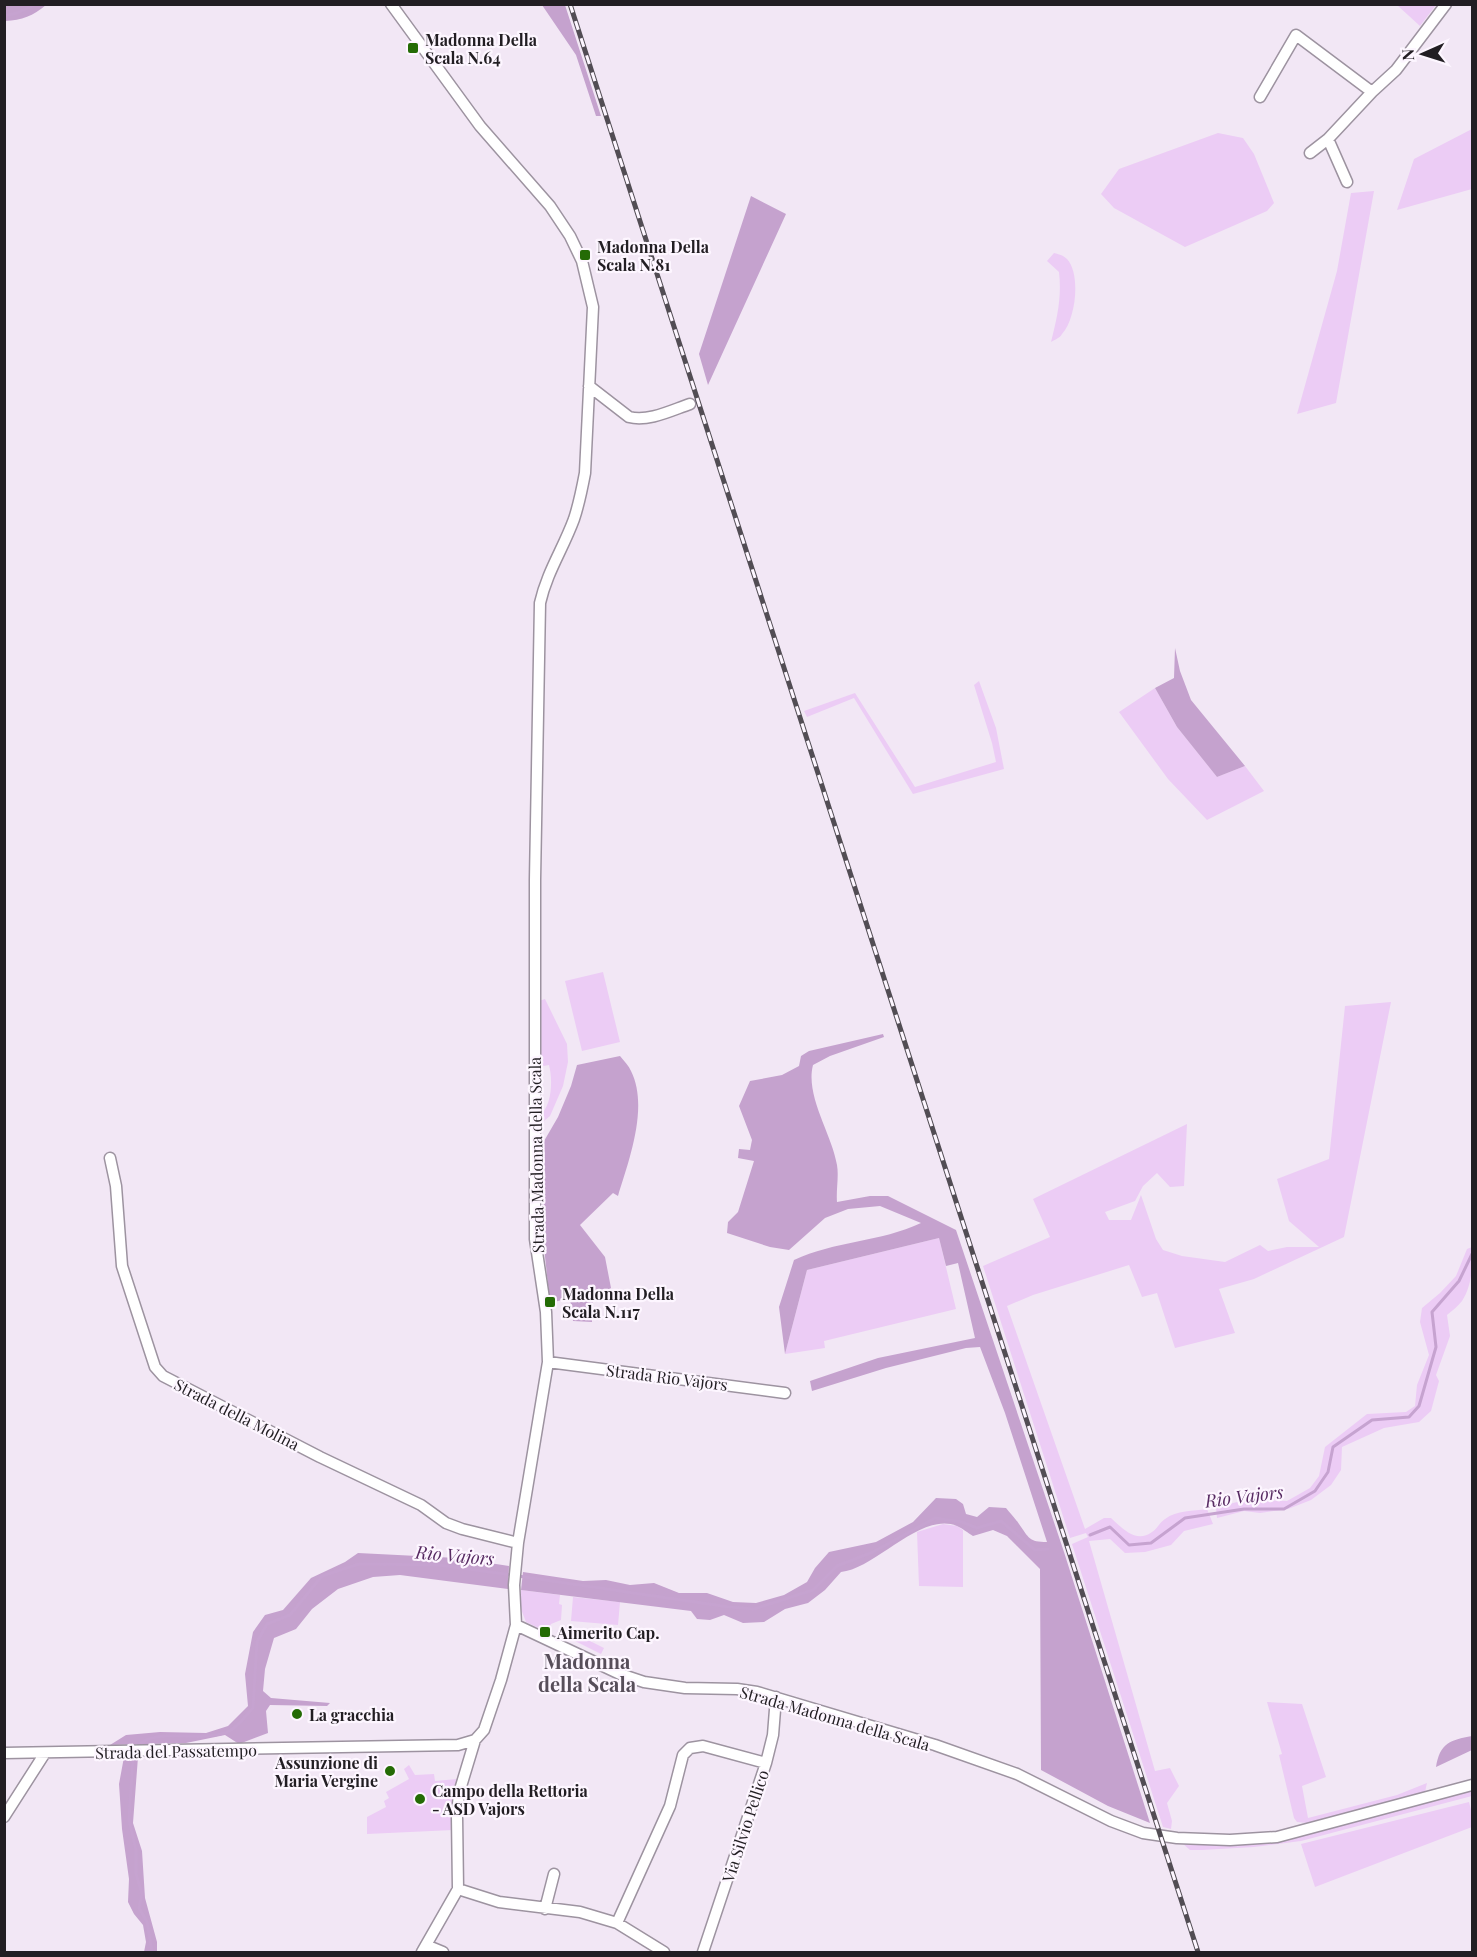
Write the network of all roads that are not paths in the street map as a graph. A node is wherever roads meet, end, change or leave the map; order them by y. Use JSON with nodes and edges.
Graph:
{"nodes":[{"id":1,"x":391,"y":4,"type":"edge"},
{"id":2,"x":1446,"y":4,"type":"edge"},
{"id":3,"x":1372,"y":92,"type":"junction"},
{"id":4,"x":1260,"y":97,"type":"dead end"},
{"id":5,"x":1328,"y":139,"type":"junction"},
{"id":6,"x":1310,"y":153,"type":"dead end"},
{"id":7,"x":1347,"y":182,"type":"dead end"},
{"id":8,"x":590,"y":386,"type":"junction"},
{"id":9,"x":690,"y":404,"type":"dead end"},
{"id":10,"x":110,"y":1158,"type":"dead end"},
{"id":11,"x":548,"y":1362,"type":"junction"},
{"id":12,"x":785,"y":1393,"type":"dead end"},
{"id":13,"x":518,"y":1543,"type":"junction"},
{"id":14,"x":516,"y":1625,"type":"junction"},
{"id":15,"x":776,"y":1697,"type":"junction"},
{"id":16,"x":475,"y":1740,"type":"junction"},
{"id":17,"x":4,"y":1753,"type":"edge"},
{"id":18,"x":45,"y":1753,"type":"junction"},
{"id":19,"x":765,"y":1763,"type":"junction"},
{"id":20,"x":1473,"y":1785,"type":"edge"},
{"id":21,"x":4,"y":1817,"type":"edge"},
{"id":22,"x":554,"y":1874,"type":"dead end"},
{"id":23,"x":458,"y":1888,"type":"junction"},
{"id":24,"x":545,"y":1910,"type":"junction"},
{"id":25,"x":617,"y":1923,"type":"junction"},
{"id":26,"x":424,"y":1949,"type":"edge"},
{"id":27,"x":443,"y":1953,"type":"edge"},
{"id":28,"x":664,"y":1953,"type":"edge"},
{"id":29,"x":703,"y":1953,"type":"edge"}],
"edges":[{"from":1,"to":8,"type":"street","name":"Strada Madonna della Scala"},
{"from":2,"to":3,"type":"street"},
{"from":3,"to":4,"type":"street"},
{"from":3,"to":5,"type":"street"},
{"from":5,"to":6,"type":"street"},
{"from":5,"to":7,"type":"street"},
{"from":8,"to":9,"type":"street"},
{"from":8,"to":11,"type":"street","name":"Strada Madonna della Scala"},
{"from":10,"to":13,"type":"street","name":"Strada della Molina"},
{"from":11,"to":12,"type":"street","name":"Strada Rio Vajors"},
{"from":11,"to":13,"type":"street","name":"Strada Madonna della Scala"},
{"from":13,"to":14,"type":"street","name":"Strada Madonna della Scala"},
{"from":14,"to":15,"type":"street","name":"Strada Madonna della Scala"},
{"from":14,"to":16,"type":"street"},
{"from":15,"to":19,"type":"street","name":"Via Silvio Pellico"},
{"from":15,"to":20,"type":"street","name":"Strada Madonna della Scala"},
{"from":16,"to":18,"type":"street","name":"Strada del Passatempo"},
{"from":16,"to":23,"type":"street"},
{"from":17,"to":18,"type":"street","name":"Strada del Passatempo"},
{"from":18,"to":21,"type":"street"},
{"from":19,"to":25,"type":"street"},
{"from":19,"to":29,"type":"street","name":"Via Silvio Pellico"},
{"from":22,"to":24,"type":"street"},
{"from":23,"to":24,"type":"street"},
{"from":23,"to":26,"type":"street"},
{"from":24,"to":25,"type":"street"},
{"from":25,"to":28,"type":"street"},
{"from":26,"to":27,"type":"street"}]}
